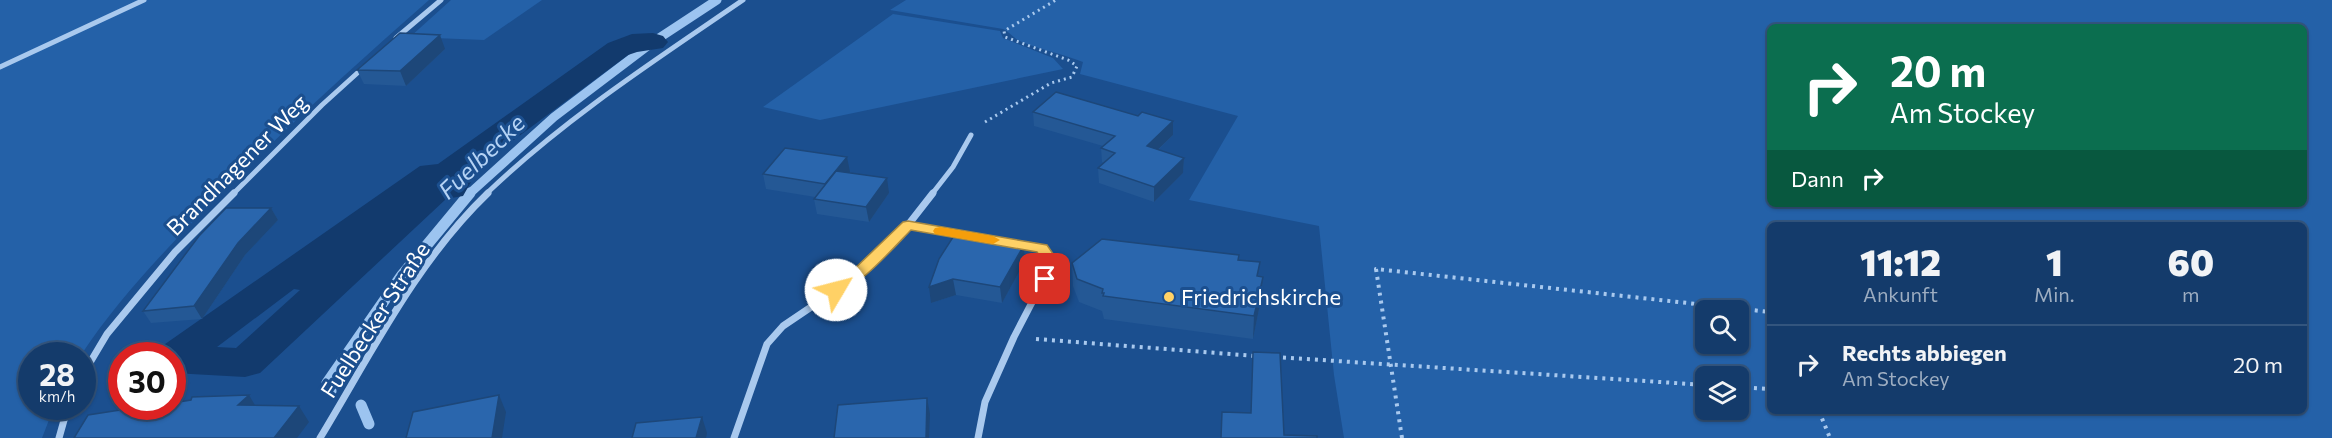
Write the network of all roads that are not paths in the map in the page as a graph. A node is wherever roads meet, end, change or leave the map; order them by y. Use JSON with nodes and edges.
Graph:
{"nodes":[{"id":1,"x":144,"y":0,"type":"edge"},
{"id":2,"x":441,"y":0,"type":"edge"},
{"id":3,"x":743,"y":0,"type":"edge"},
{"id":4,"x":389,"y":45,"type":"edge"},
{"id":5,"x":372,"y":60,"type":"edge"},
{"id":6,"x":0,"y":67,"type":"edge"},
{"id":7,"x":971,"y":135,"type":"road end"},
{"id":8,"x":908,"y":225,"type":"junction"},
{"id":9,"x":96,"y":352,"type":"edge"},
{"id":10,"x":64,"y":420,"type":"edge"},
{"id":11,"x":59,"y":438,"type":"edge"},
{"id":12,"x":320,"y":438,"type":"edge"},
{"id":13,"x":734,"y":438,"type":"edge"},
{"id":14,"x":978,"y":438,"type":"edge"}],
"edges":[{"from":1,"to":6,"type":"street"},
{"from":2,"to":4,"type":"street"},
{"from":3,"to":12,"type":"street","name":"Fuelbecker Straße"},
{"from":5,"to":9,"type":"street","name":"Brandhagener Weg"},
{"from":7,"to":8,"type":"street"},
{"from":8,"to":13,"type":"street"},
{"from":8,"to":14,"type":"street"},
{"from":10,"to":11,"type":"street"}]}
